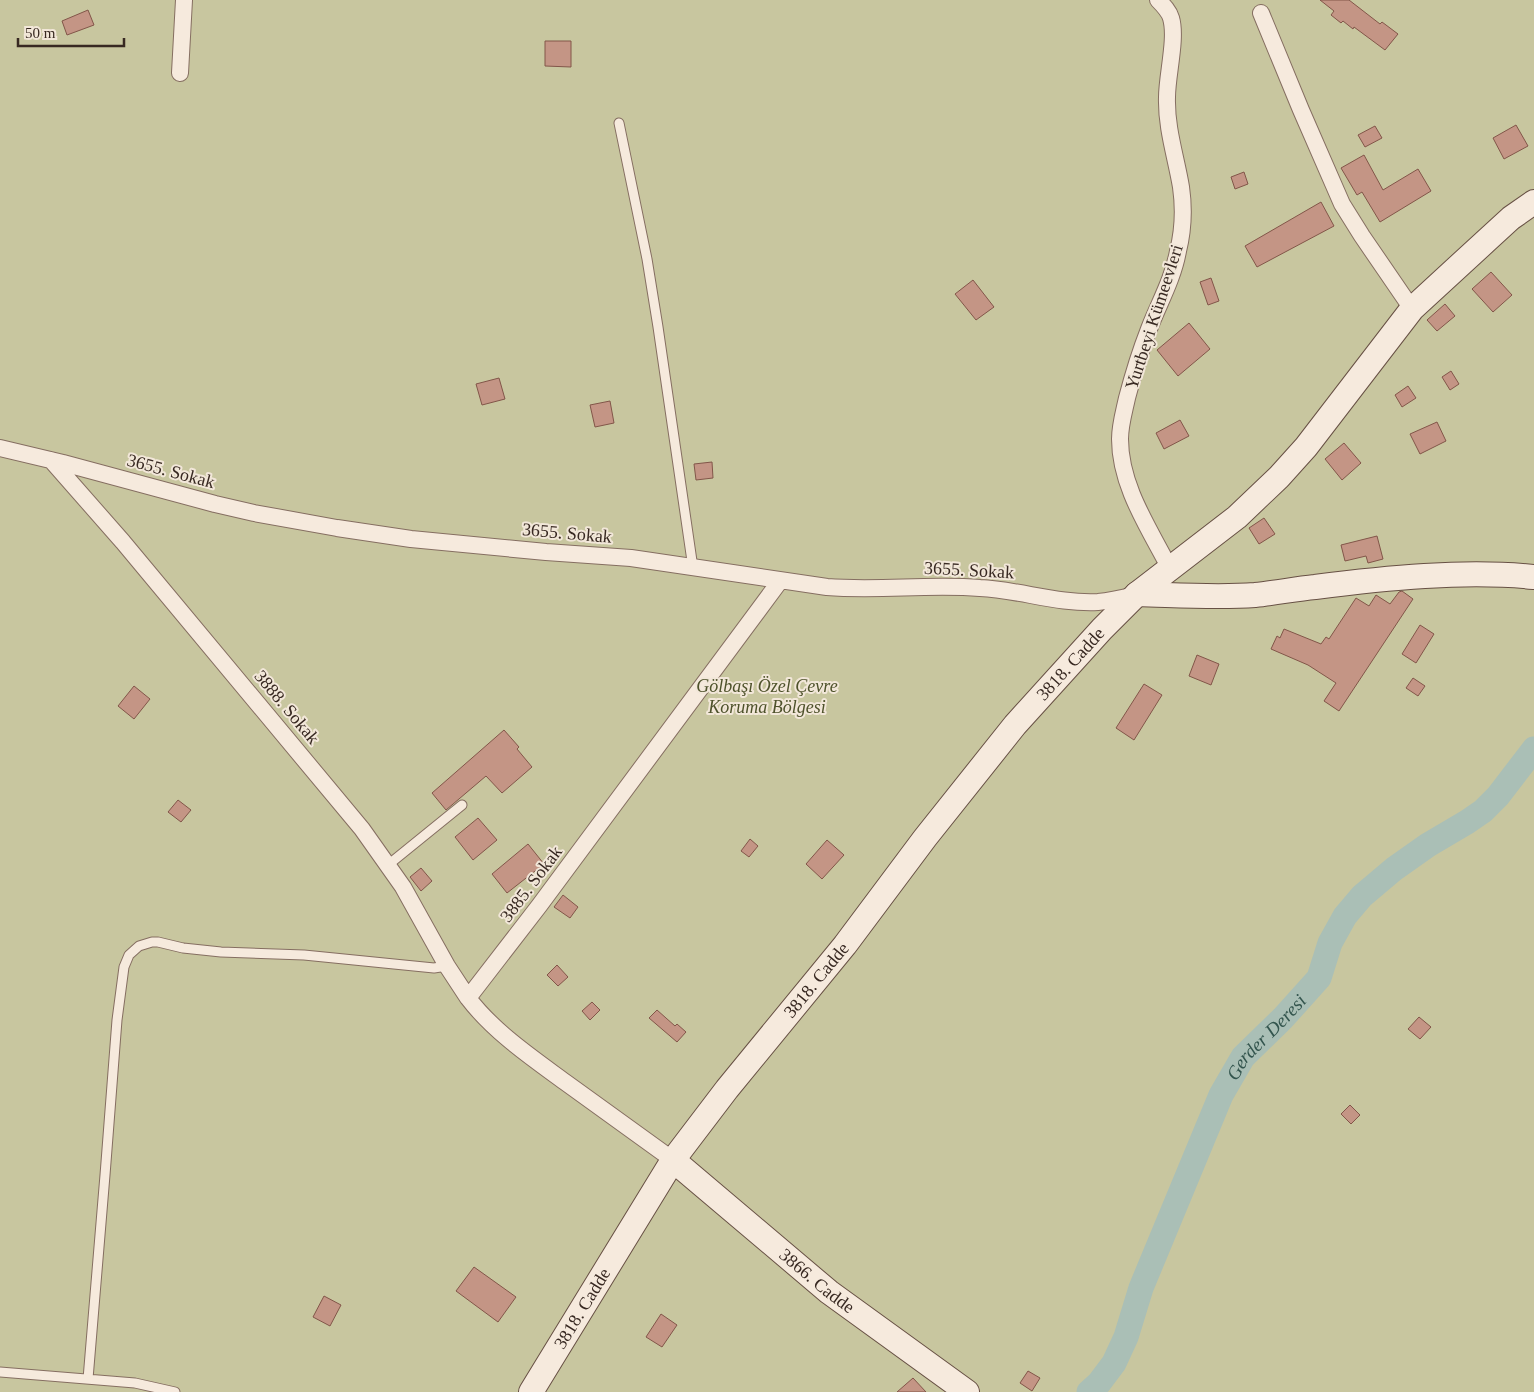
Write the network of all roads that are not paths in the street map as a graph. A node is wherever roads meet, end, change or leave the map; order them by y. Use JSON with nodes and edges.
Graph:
{"nodes":[{"id":1,"x":184,"y":0,"type":"edge"},
{"id":2,"x":1158,"y":0,"type":"edge"},
{"id":3,"x":1261,"y":13,"type":"dead end"},
{"id":4,"x":180,"y":73,"type":"dead end"},
{"id":5,"x":619,"y":123,"type":"dead end"},
{"id":6,"x":1534,"y":202,"type":"edge"},
{"id":7,"x":1412,"y":309,"type":"junction"},
{"id":8,"x":0,"y":448,"type":"edge"},
{"id":9,"x":51,"y":460,"type":"junction"},
{"id":10,"x":693,"y":568,"type":"junction"},
{"id":11,"x":1170,"y":569,"type":"junction"},
{"id":12,"x":1534,"y":577,"type":"edge"},
{"id":13,"x":780,"y":581,"type":"junction"},
{"id":14,"x":1137,"y":594,"type":"junction"},
{"id":15,"x":462,"y":805,"type":"dead end"},
{"id":16,"x":388,"y":865,"type":"junction"},
{"id":17,"x":447,"y":966,"type":"junction"},
{"id":18,"x":468,"y":998,"type":"junction"},
{"id":19,"x":673,"y":1160,"type":"junction"},
{"id":20,"x":0,"y":1372,"type":"edge"},
{"id":21,"x":88,"y":1379,"type":"junction"},
{"id":22,"x":176,"y":1392,"type":"edge"},
{"id":23,"x":531,"y":1392,"type":"edge"},
{"id":24,"x":967,"y":1392,"type":"edge"}],
"edges":[{"from":1,"to":4,"type":"street"},
{"from":2,"to":11,"type":"street","name":"Yurtbeyi Kümeevleri"},
{"from":3,"to":7,"type":"street"},
{"from":5,"to":10,"type":"lane"},
{"from":6,"to":7,"type":"street"},
{"from":7,"to":11,"type":"street"},
{"from":8,"to":9,"type":"street","name":"3655. Sokak"},
{"from":9,"to":10,"type":"street","name":"3655. Sokak"},
{"from":9,"to":16,"type":"street","name":"3888. Sokak"},
{"from":10,"to":13,"type":"street","name":"3655. Sokak"},
{"from":11,"to":14,"type":"street"},
{"from":12,"to":14,"type":"street"},
{"from":13,"to":14,"type":"street","name":"3655. Sokak"},
{"from":13,"to":18,"type":"street","name":"3885. Sokak"},
{"from":14,"to":19,"type":"street","name":"3818. Cadde"},
{"from":15,"to":16,"type":"lane"},
{"from":16,"to":17,"type":"street","name":"3888. Sokak"},
{"from":17,"to":18,"type":"street","name":"3888. Sokak"},
{"from":17,"to":21,"type":"lane"},
{"from":18,"to":19,"type":"street"},
{"from":19,"to":23,"type":"street","name":"3818. Cadde"},
{"from":19,"to":24,"type":"street","name":"3866. Cadde"},
{"from":20,"to":21,"type":"lane"},
{"from":21,"to":22,"type":"lane"}]}
